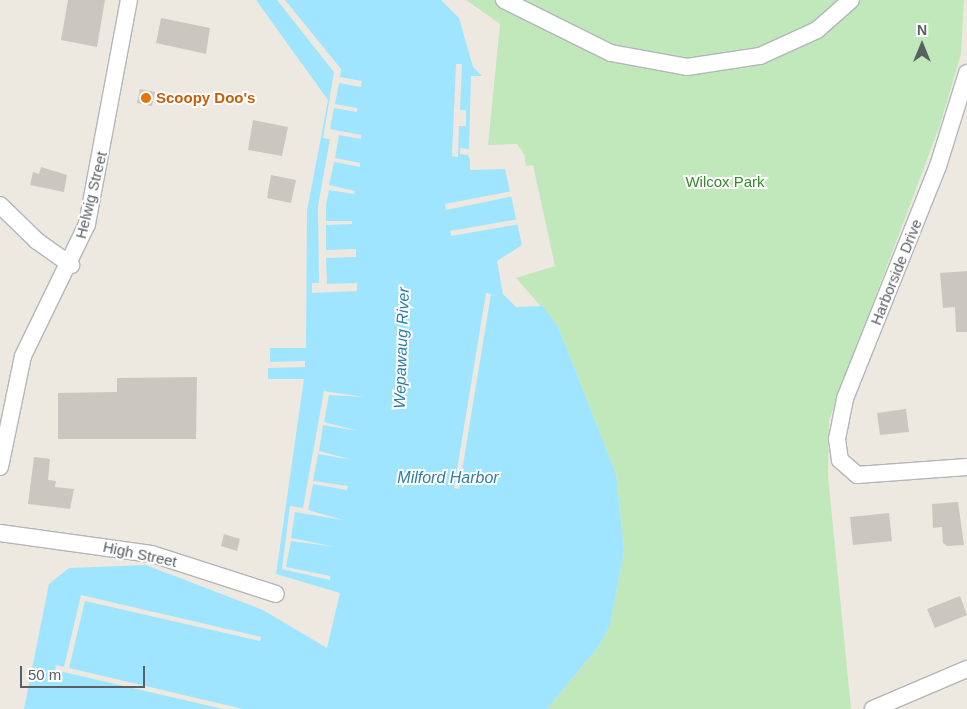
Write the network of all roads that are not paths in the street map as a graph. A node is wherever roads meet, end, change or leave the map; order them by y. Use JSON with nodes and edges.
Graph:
{"nodes":[{"id":1,"x":129,"y":0,"type":"edge"},
{"id":2,"x":504,"y":0,"type":"edge"},
{"id":3,"x":851,"y":0,"type":"edge"},
{"id":4,"x":967,"y":73,"type":"edge"},
{"id":5,"x":0,"y":205,"type":"edge"},
{"id":6,"x":71,"y":265,"type":"junction"},
{"id":7,"x":0,"y":467,"type":"edge"},
{"id":8,"x":967,"y":467,"type":"edge"},
{"id":9,"x":0,"y":533,"type":"edge"},
{"id":10,"x":276,"y":594,"type":"dead end"},
{"id":11,"x":967,"y":669,"type":"edge"},
{"id":12,"x":873,"y":709,"type":"edge"}],
"edges":[{"from":1,"to":6,"type":"street","name":"Helwig Street"},
{"from":2,"to":3,"type":"street"},
{"from":4,"to":8,"type":"street","name":"Harborside Drive"},
{"from":5,"to":6,"type":"street"},
{"from":6,"to":7,"type":"street","name":"Helwig Street"},
{"from":9,"to":10,"type":"street","name":"High Street"},
{"from":11,"to":12,"type":"street"}]}
